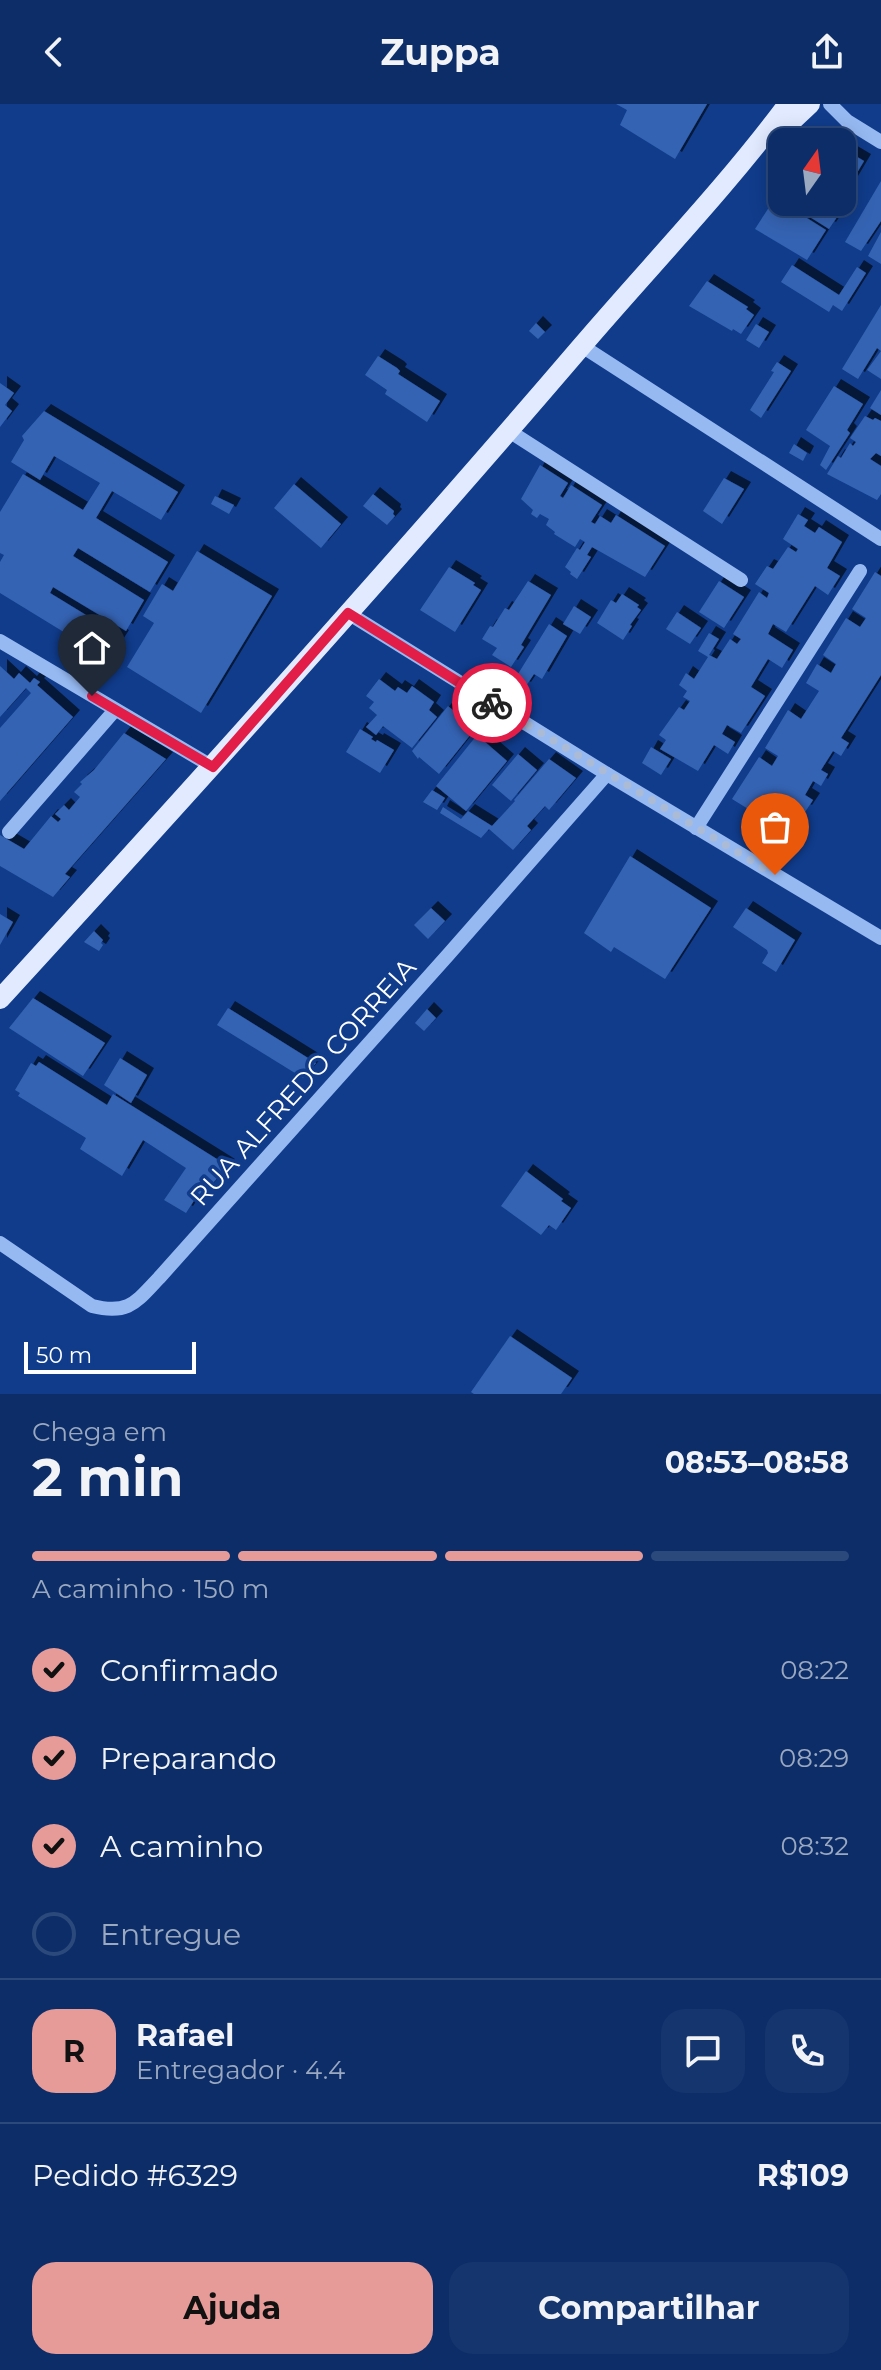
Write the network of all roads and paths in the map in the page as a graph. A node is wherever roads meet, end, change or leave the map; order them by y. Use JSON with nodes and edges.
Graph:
{"nodes":[{"id":1,"x":788,"y":104,"type":"edge"},
{"id":2,"x":810,"y":104,"type":"edge"},
{"id":3,"x":830,"y":104,"type":"edge"},
{"id":4,"x":881,"y":142,"type":"edge"},
{"id":5,"x":743,"y":163,"type":"junction"},
{"id":6,"x":582,"y":346,"type":"junction"},
{"id":7,"x":509,"y":431,"type":"junction"},
{"id":8,"x":881,"y":539,"type":"edge"},
{"id":9,"x":860,"y":571,"type":"dead end"},
{"id":10,"x":741,"y":580,"type":"dead end"},
{"id":11,"x":348,"y":613,"type":"junction"},
{"id":12,"x":0,"y":641,"type":"edge"},
{"id":13,"x":115,"y":710,"type":"junction"},
{"id":14,"x":213,"y":767,"type":"junction"},
{"id":15,"x":607,"y":774,"type":"junction"},
{"id":16,"x":696,"y":828,"type":"junction"},
{"id":17,"x":9,"y":832,"type":"dead end"},
{"id":18,"x":881,"y":938,"type":"edge"},
{"id":19,"x":0,"y":999,"type":"edge"},
{"id":20,"x":0,"y":1243,"type":"edge"}],
"edges":[{"from":1,"to":5,"type":"main road"},
{"from":2,"to":5,"type":"main road"},
{"from":3,"to":4,"type":"street"},
{"from":5,"to":6,"type":"main road"},
{"from":6,"to":7,"type":"main road"},
{"from":6,"to":8,"type":"street"},
{"from":7,"to":10,"type":"street"},
{"from":7,"to":11,"type":"main road"},
{"from":9,"to":16,"type":"street"},
{"from":11,"to":14,"type":"main road"},
{"from":11,"to":15,"type":"street"},
{"from":12,"to":13,"type":"street"},
{"from":13,"to":14,"type":"street"},
{"from":13,"to":17,"type":"street"},
{"from":14,"to":19,"type":"main road"},
{"from":15,"to":16,"type":"street"},
{"from":15,"to":20,"type":"street","name":"RUA ALFREDO CORREIA"},
{"from":16,"to":18,"type":"street"}]}
